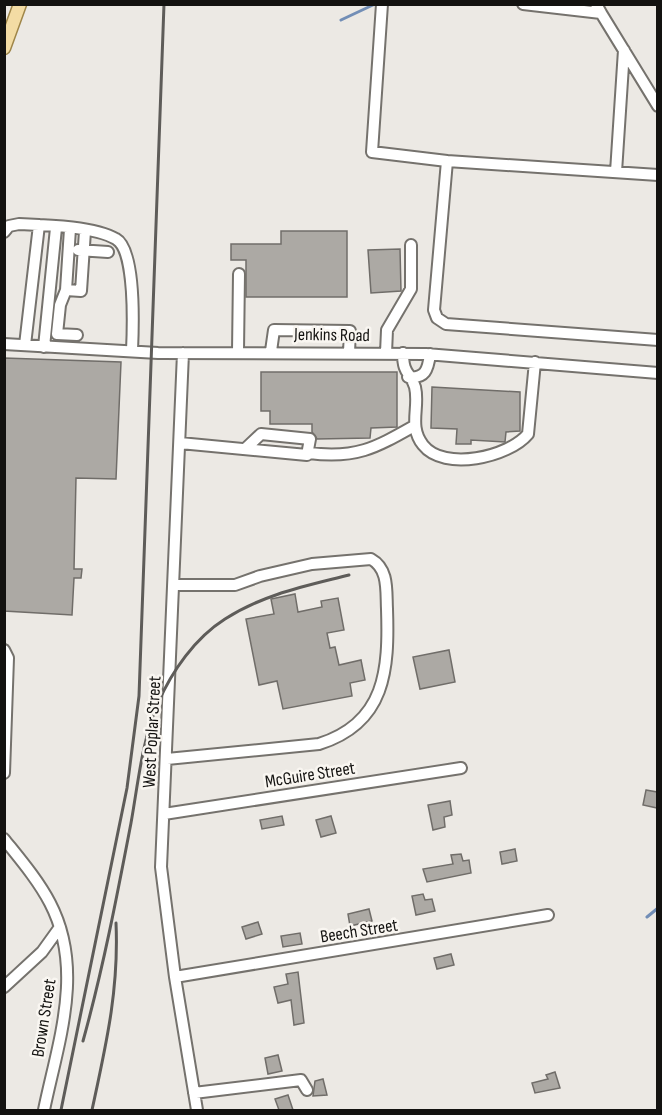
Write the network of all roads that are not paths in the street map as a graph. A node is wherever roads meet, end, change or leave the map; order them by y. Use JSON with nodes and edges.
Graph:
{"nodes":[{"id":1,"x":20,"y":4,"type":"edge"},
{"id":2,"x":382,"y":4,"type":"edge"},
{"id":3,"x":523,"y":4,"type":"edge"},
{"id":4,"x":598,"y":9,"type":"edge"},
{"id":5,"x":4,"y":48,"type":"edge"},
{"id":6,"x":624,"y":50,"type":"junction"},
{"id":7,"x":657,"y":106,"type":"edge"},
{"id":8,"x":447,"y":161,"type":"junction"},
{"id":9,"x":616,"y":172,"type":"junction"},
{"id":10,"x":657,"y":175,"type":"edge"},
{"id":11,"x":39,"y":225,"type":"junction"},
{"id":12,"x":56,"y":228,"type":"junction"},
{"id":13,"x":70,"y":229,"type":"junction"},
{"id":14,"x":85,"y":231,"type":"junction"},
{"id":15,"x":4,"y":232,"type":"edge"},
{"id":16,"x":411,"y":245,"type":"dead end"},
{"id":17,"x":69,"y":250,"type":"junction"},
{"id":18,"x":84,"y":251,"type":"junction"},
{"id":19,"x":108,"y":252,"type":"dead end"},
{"id":20,"x":238,"y":274,"type":"dead end"},
{"id":21,"x":66,"y":290,"type":"junction"},
{"id":22,"x":77,"y":335,"type":"dead end"},
{"id":23,"x":657,"y":340,"type":"edge"},
{"id":24,"x":4,"y":344,"type":"edge"},
{"id":25,"x":25,"y":345,"type":"junction"},
{"id":26,"x":44,"y":347,"type":"junction"},
{"id":27,"x":132,"y":351,"type":"junction"},
{"id":28,"x":238,"y":351,"type":"junction"},
{"id":29,"x":271,"y":351,"type":"junction"},
{"id":30,"x":349,"y":352,"type":"junction"},
{"id":31,"x":183,"y":353,"type":"junction"},
{"id":32,"x":386,"y":353,"type":"junction"},
{"id":33,"x":404,"y":353,"type":"junction"},
{"id":34,"x":430,"y":354,"type":"junction"},
{"id":35,"x":535,"y":362,"type":"junction"},
{"id":36,"x":657,"y":373,"type":"edge"},
{"id":37,"x":408,"y":377,"type":"junction"},
{"id":38,"x":414,"y":426,"type":"junction"},
{"id":39,"x":180,"y":443,"type":"junction"},
{"id":40,"x":245,"y":449,"type":"junction"},
{"id":41,"x":309,"y":453,"type":"junction"},
{"id":42,"x":175,"y":585,"type":"junction"},
{"id":43,"x":4,"y":650,"type":"edge"},
{"id":44,"x":167,"y":759,"type":"junction"},
{"id":45,"x":461,"y":768,"type":"dead end"},
{"id":46,"x":4,"y":772,"type":"edge"},
{"id":47,"x":165,"y":814,"type":"junction"},
{"id":48,"x":4,"y":838,"type":"edge"},
{"id":49,"x":548,"y":915,"type":"dead end"},
{"id":50,"x":60,"y":927,"type":"junction"},
{"id":51,"x":175,"y":977,"type":"junction"},
{"id":52,"x":4,"y":987,"type":"edge"},
{"id":53,"x":307,"y":1090,"type":"dead end"},
{"id":54,"x":194,"y":1093,"type":"junction"},
{"id":55,"x":44,"y":1110,"type":"edge"},
{"id":56,"x":197,"y":1110,"type":"edge"}],
"edges":[{"from":1,"to":5,"type":"main road"},
{"from":2,"to":8,"type":"street"},
{"from":3,"to":4,"type":"street"},
{"from":4,"to":6,"type":"street"},
{"from":6,"to":7,"type":"street"},
{"from":6,"to":9,"type":"street"},
{"from":8,"to":9,"type":"street"},
{"from":8,"to":23,"type":"street"},
{"from":9,"to":10,"type":"street"},
{"from":11,"to":12,"type":"street"},
{"from":11,"to":15,"type":"street"},
{"from":11,"to":25,"type":"street"},
{"from":12,"to":13,"type":"street"},
{"from":12,"to":26,"type":"street"},
{"from":13,"to":14,"type":"street"},
{"from":13,"to":17,"type":"street"},
{"from":14,"to":18,"type":"street"},
{"from":14,"to":27,"type":"street"},
{"from":16,"to":32,"type":"street"},
{"from":17,"to":18,"type":"street"},
{"from":17,"to":21,"type":"street"},
{"from":18,"to":19,"type":"street"},
{"from":18,"to":21,"type":"street"},
{"from":20,"to":28,"type":"street"},
{"from":21,"to":22,"type":"street"},
{"from":24,"to":25,"type":"street","name":"Jenkins Road"},
{"from":25,"to":26,"type":"street","name":"Jenkins Road"},
{"from":26,"to":27,"type":"street","name":"Jenkins Road"},
{"from":27,"to":31,"type":"street","name":"Jenkins Road"},
{"from":28,"to":29,"type":"street","name":"Jenkins Road"},
{"from":28,"to":31,"type":"street","name":"Jenkins Road"},
{"from":29,"to":30,"type":"street","name":"Jenkins Road"},
{"from":29,"to":30,"type":"street"},
{"from":30,"to":32,"type":"street","name":"Jenkins Road"},
{"from":31,"to":39,"type":"street","name":"West Poplar Street"},
{"from":32,"to":33,"type":"street","name":"Jenkins Road"},
{"from":33,"to":34,"type":"street","name":"Jenkins Road"},
{"from":33,"to":37,"type":"street"},
{"from":34,"to":35,"type":"street","name":"Jenkins Road"},
{"from":34,"to":37,"type":"street"},
{"from":35,"to":36,"type":"street","name":"Jenkins Road"},
{"from":35,"to":38,"type":"street"},
{"from":37,"to":38,"type":"street"},
{"from":38,"to":41,"type":"street"},
{"from":39,"to":40,"type":"street"},
{"from":39,"to":42,"type":"street","name":"West Poplar Street"},
{"from":40,"to":41,"type":"street"},
{"from":40,"to":41,"type":"street"},
{"from":42,"to":44,"type":"street","name":"West Poplar Street"},
{"from":42,"to":44,"type":"street"},
{"from":43,"to":46,"type":"street"},
{"from":44,"to":47,"type":"street","name":"West Poplar Street"},
{"from":45,"to":47,"type":"street","name":"McGuire Street"},
{"from":47,"to":51,"type":"street","name":"West Poplar Street"},
{"from":48,"to":50,"type":"street","name":"Brown Street"},
{"from":49,"to":51,"type":"street","name":"Beech Street"},
{"from":50,"to":52,"type":"street"},
{"from":50,"to":55,"type":"street","name":"Brown Street"},
{"from":51,"to":54,"type":"street","name":"West Poplar Street"},
{"from":53,"to":54,"type":"street"},
{"from":54,"to":56,"type":"street","name":"West Poplar Street"}]}
